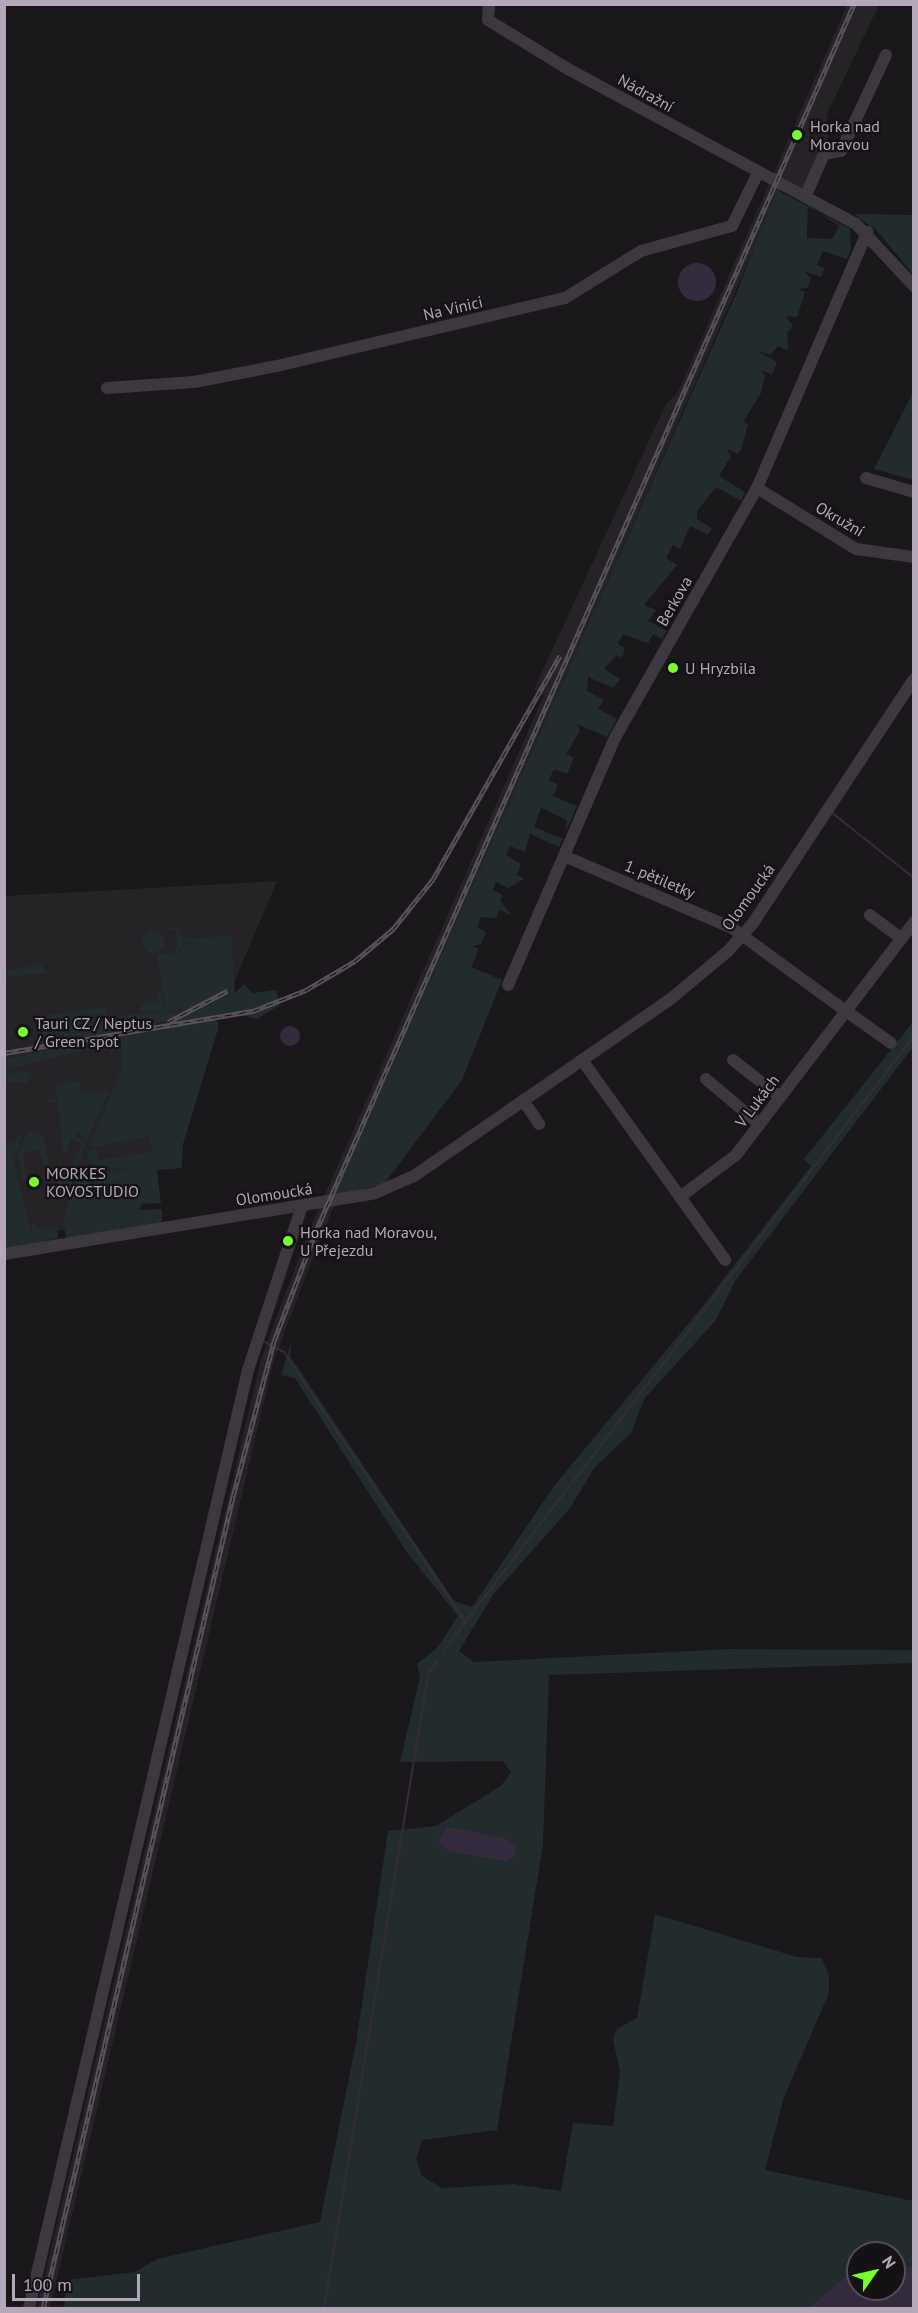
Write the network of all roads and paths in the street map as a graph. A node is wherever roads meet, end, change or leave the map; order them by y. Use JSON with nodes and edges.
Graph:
{"nodes":[{"id":1,"x":489,"y":4,"type":"edge"},
{"id":2,"x":886,"y":55,"type":"dead end"},
{"id":3,"x":758,"y":172,"type":"junction"},
{"id":4,"x":807,"y":195,"type":"junction"},
{"id":5,"x":867,"y":232,"type":"junction"},
{"id":6,"x":914,"y":286,"type":"edge"},
{"id":7,"x":107,"y":388,"type":"dead end"},
{"id":8,"x":866,"y":478,"type":"dead end"},
{"id":9,"x":757,"y":488,"type":"junction"},
{"id":10,"x":914,"y":492,"type":"edge"},
{"id":11,"x":914,"y":557,"type":"edge"},
{"id":12,"x":914,"y":679,"type":"edge"},
{"id":13,"x":564,"y":856,"type":"junction"},
{"id":14,"x":870,"y":915,"type":"dead end"},
{"id":15,"x":914,"y":922,"type":"edge"},
{"id":16,"x":742,"y":935,"type":"junction"},
{"id":17,"x":901,"y":938,"type":"junction"},
{"id":18,"x":508,"y":985,"type":"dead end"},
{"id":19,"x":846,"y":1011,"type":"junction"},
{"id":20,"x":891,"y":1043,"type":"dead end"},
{"id":21,"x":582,"y":1060,"type":"junction"},
{"id":22,"x":733,"y":1060,"type":"dead end"},
{"id":23,"x":706,"y":1078,"type":"dead end"},
{"id":24,"x":780,"y":1097,"type":"junction"},
{"id":25,"x":523,"y":1100,"type":"junction"},
{"id":26,"x":539,"y":1124,"type":"dead end"},
{"id":27,"x":759,"y":1124,"type":"junction"},
{"id":28,"x":680,"y":1197,"type":"junction"},
{"id":29,"x":302,"y":1206,"type":"junction"},
{"id":30,"x":4,"y":1254,"type":"edge"},
{"id":31,"x":725,"y":1260,"type":"dead end"},
{"id":32,"x":29,"y":2308,"type":"edge"}],
"edges":[{"from":1,"to":3,"type":"street","name":"Nádražní"},
{"from":2,"to":4,"type":"street"},
{"from":3,"to":4,"type":"street","name":"Nádražní"},
{"from":3,"to":7,"type":"street","name":"Na Vinici"},
{"from":4,"to":5,"type":"street","name":"Nádražní"},
{"from":5,"to":6,"type":"street","name":"Nádražní"},
{"from":5,"to":9,"type":"street","name":"Berkova"},
{"from":8,"to":10,"type":"street"},
{"from":9,"to":11,"type":"street","name":"Okružní"},
{"from":9,"to":13,"type":"street","name":"Berkova"},
{"from":12,"to":16,"type":"street","name":"Olomoucká"},
{"from":13,"to":16,"type":"street","name":"1. pětiletky"},
{"from":13,"to":18,"type":"street","name":"Berkova"},
{"from":14,"to":17,"type":"street"},
{"from":15,"to":17,"type":"street","name":"V Lukách"},
{"from":16,"to":19,"type":"street"},
{"from":16,"to":21,"type":"street","name":"Olomoucká"},
{"from":17,"to":19,"type":"street","name":"V Lukách"},
{"from":19,"to":20,"type":"street"},
{"from":19,"to":24,"type":"street","name":"V Lukách"},
{"from":21,"to":25,"type":"street","name":"Olomoucká"},
{"from":21,"to":28,"type":"street"},
{"from":22,"to":24,"type":"street"},
{"from":23,"to":27,"type":"street"},
{"from":24,"to":27,"type":"street","name":"V Lukách"},
{"from":25,"to":26,"type":"street"},
{"from":25,"to":29,"type":"street","name":"Olomoucká"},
{"from":27,"to":28,"type":"street","name":"V Lukách"},
{"from":28,"to":31,"type":"street"},
{"from":29,"to":30,"type":"street","name":"Olomoucká"},
{"from":29,"to":32,"type":"street"}]}
